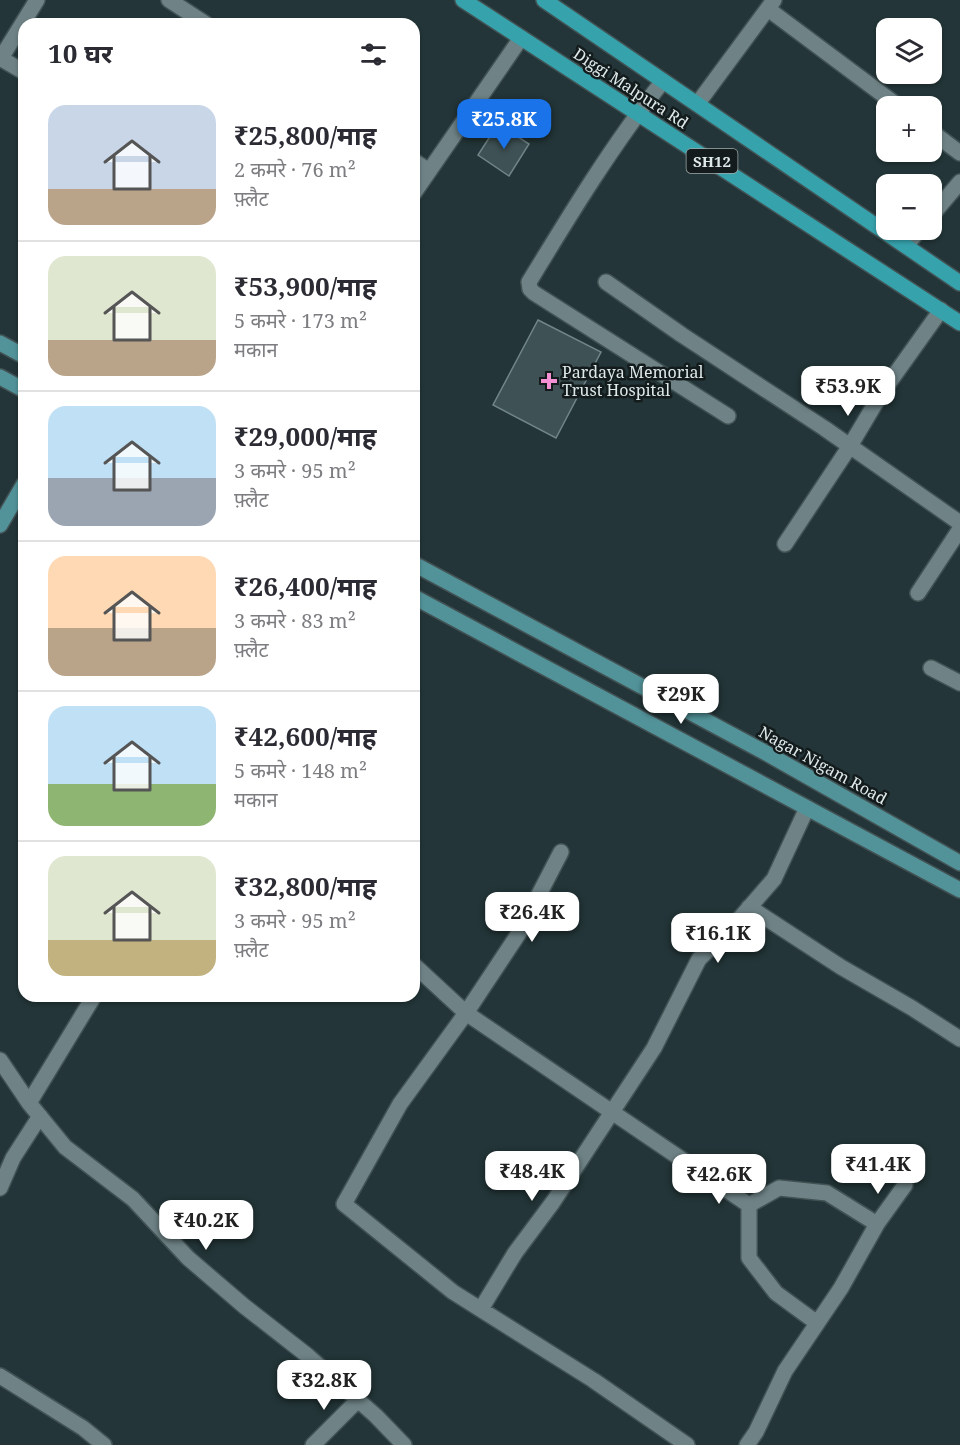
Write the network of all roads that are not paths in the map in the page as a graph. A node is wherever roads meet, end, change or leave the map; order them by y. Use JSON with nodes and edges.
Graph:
{"nodes":[{"id":1,"x":37,"y":0,"type":"edge"},
{"id":2,"x":169,"y":0,"type":"edge"},
{"id":3,"x":463,"y":0,"type":"edge"},
{"id":4,"x":544,"y":0,"type":"edge"},
{"id":5,"x":771,"y":4,"type":"edge"},
{"id":6,"x":26,"y":18,"type":"edge"},
{"id":7,"x":197,"y":18,"type":"edge"},
{"id":8,"x":18,"y":31,"type":"edge"},
{"id":9,"x":521,"y":38,"type":"junction"},
{"id":10,"x":1,"y":58,"type":"edge"},
{"id":11,"x":18,"y":68,"type":"edge"},
{"id":12,"x":663,"y":81,"type":"junction"},
{"id":13,"x":886,"y":96,"type":"edge"},
{"id":14,"x":698,"y":103,"type":"junction"},
{"id":15,"x":638,"y":114,"type":"junction"},
{"id":16,"x":942,"y":140,"type":"edge"},
{"id":17,"x":960,"y":153,"type":"edge"},
{"id":18,"x":420,"y":165,"type":"edge"},
{"id":19,"x":429,"y":171,"type":"junction"},
{"id":20,"x":960,"y":182,"type":"edge"},
{"id":21,"x":420,"y":184,"type":"edge"},
{"id":22,"x":942,"y":203,"type":"edge"},
{"id":23,"x":911,"y":240,"type":"edge"},
{"id":24,"x":906,"y":246,"type":"junction"},
{"id":25,"x":606,"y":282,"type":"dead end"},
{"id":26,"x":960,"y":283,"type":"edge"},
{"id":27,"x":941,"y":310,"type":"junction"},
{"id":28,"x":960,"y":323,"type":"edge"},
{"id":29,"x":0,"y":342,"type":"edge"},
{"id":30,"x":18,"y":352,"type":"edge"},
{"id":31,"x":0,"y":377,"type":"edge"},
{"id":32,"x":18,"y":387,"type":"edge"},
{"id":33,"x":728,"y":416,"type":"dead end"},
{"id":34,"x":850,"y":446,"type":"junction"},
{"id":35,"x":18,"y":494,"type":"edge"},
{"id":36,"x":960,"y":523,"type":"edge"},
{"id":37,"x":0,"y":525,"type":"edge"},
{"id":38,"x":960,"y":529,"type":"edge"},
{"id":39,"x":785,"y":544,"type":"dead end"},
{"id":40,"x":420,"y":567,"type":"edge"},
{"id":41,"x":918,"y":593,"type":"dead end"},
{"id":42,"x":420,"y":600,"type":"edge"},
{"id":43,"x":931,"y":668,"type":"dead end"},
{"id":44,"x":960,"y":683,"type":"edge"},
{"id":45,"x":807,"y":808,"type":"junction"},
{"id":46,"x":561,"y":852,"type":"dead end"},
{"id":47,"x":960,"y":863,"type":"edge"},
{"id":48,"x":960,"y":890,"type":"edge"},
{"id":49,"x":749,"y":907,"type":"junction"},
{"id":50,"x":420,"y":971,"type":"edge"},
{"id":51,"x":89,"y":1002,"type":"edge"},
{"id":52,"x":466,"y":1013,"type":"junction"},
{"id":53,"x":960,"y":1039,"type":"edge"},
{"id":54,"x":0,"y":1060,"type":"edge"},
{"id":55,"x":29,"y":1102,"type":"junction"},
{"id":56,"x":611,"y":1112,"type":"junction"},
{"id":57,"x":40,"y":1116,"type":"junction"},
{"id":58,"x":905,"y":1185,"type":"dead end"},
{"id":59,"x":0,"y":1188,"type":"edge"},
{"id":60,"x":749,"y":1205,"type":"junction"},
{"id":61,"x":877,"y":1224,"type":"junction"},
{"id":62,"x":481,"y":1309,"type":"junction"},
{"id":63,"x":817,"y":1323,"type":"junction"},
{"id":64,"x":0,"y":1376,"type":"edge"},
{"id":65,"x":358,"y":1400,"type":"junction"},
{"id":66,"x":104,"y":1445,"type":"edge"},
{"id":67,"x":313,"y":1445,"type":"edge"},
{"id":68,"x":404,"y":1445,"type":"edge"},
{"id":69,"x":687,"y":1445,"type":"edge"},
{"id":70,"x":747,"y":1445,"type":"edge"}],
"edges":[{"from":1,"to":6,"type":"street"},
{"from":2,"to":7,"type":"street"},
{"from":3,"to":9,"type":"main road","name":"Diggi Malpura Rd","number":"SH12"},
{"from":4,"to":12,"type":"main road","name":"Diggi Malpura Rd"},
{"from":5,"to":13,"type":"street"},
{"from":5,"to":14,"type":"street"},
{"from":8,"to":10,"type":"street"},
{"from":9,"to":15,"type":"main road","name":"Diggi Malpura Rd","number":"SH12"},
{"from":9,"to":19,"type":"street"},
{"from":10,"to":11,"type":"street"},
{"from":12,"to":14,"type":"main road","name":"Diggi Malpura Rd"},
{"from":12,"to":15,"type":"street"},
{"from":14,"to":24,"type":"main road","name":"Diggi Malpura Rd"},
{"from":15,"to":27,"type":"main road","name":"Diggi Malpura Rd","number":"SH12"},
{"from":15,"to":33,"type":"street"},
{"from":16,"to":17,"type":"street"},
{"from":18,"to":19,"type":"street"},
{"from":19,"to":21,"type":"street"},
{"from":20,"to":22,"type":"street"},
{"from":23,"to":24,"type":"street"},
{"from":24,"to":26,"type":"main road","name":"Diggi Malpura Rd"},
{"from":25,"to":34,"type":"street"},
{"from":27,"to":28,"type":"main road","name":"Diggi Malpura Rd","number":"SH12"},
{"from":27,"to":34,"type":"street"},
{"from":29,"to":30,"type":"street"},
{"from":31,"to":32,"type":"street"},
{"from":34,"to":36,"type":"street"},
{"from":34,"to":39,"type":"street"},
{"from":35,"to":37,"type":"street"},
{"from":38,"to":41,"type":"street"},
{"from":40,"to":47,"type":"street","name":"Nagar Nigam Road"},
{"from":42,"to":45,"type":"street"},
{"from":43,"to":44,"type":"street"},
{"from":45,"to":48,"type":"street"},
{"from":45,"to":49,"type":"street"},
{"from":46,"to":52,"type":"street"},
{"from":49,"to":53,"type":"street"},
{"from":49,"to":56,"type":"street"},
{"from":50,"to":52,"type":"street"},
{"from":51,"to":55,"type":"street"},
{"from":52,"to":56,"type":"street"},
{"from":52,"to":62,"type":"street"},
{"from":54,"to":55,"type":"street"},
{"from":55,"to":57,"type":"street"},
{"from":56,"to":60,"type":"street"},
{"from":56,"to":62,"type":"street"},
{"from":57,"to":59,"type":"street"},
{"from":57,"to":65,"type":"street"},
{"from":58,"to":61,"type":"street"},
{"from":60,"to":61,"type":"street"},
{"from":60,"to":63,"type":"street"},
{"from":61,"to":63,"type":"street"},
{"from":62,"to":69,"type":"street"},
{"from":63,"to":70,"type":"street"},
{"from":64,"to":66,"type":"street"},
{"from":65,"to":67,"type":"street"},
{"from":65,"to":68,"type":"street"}]}
